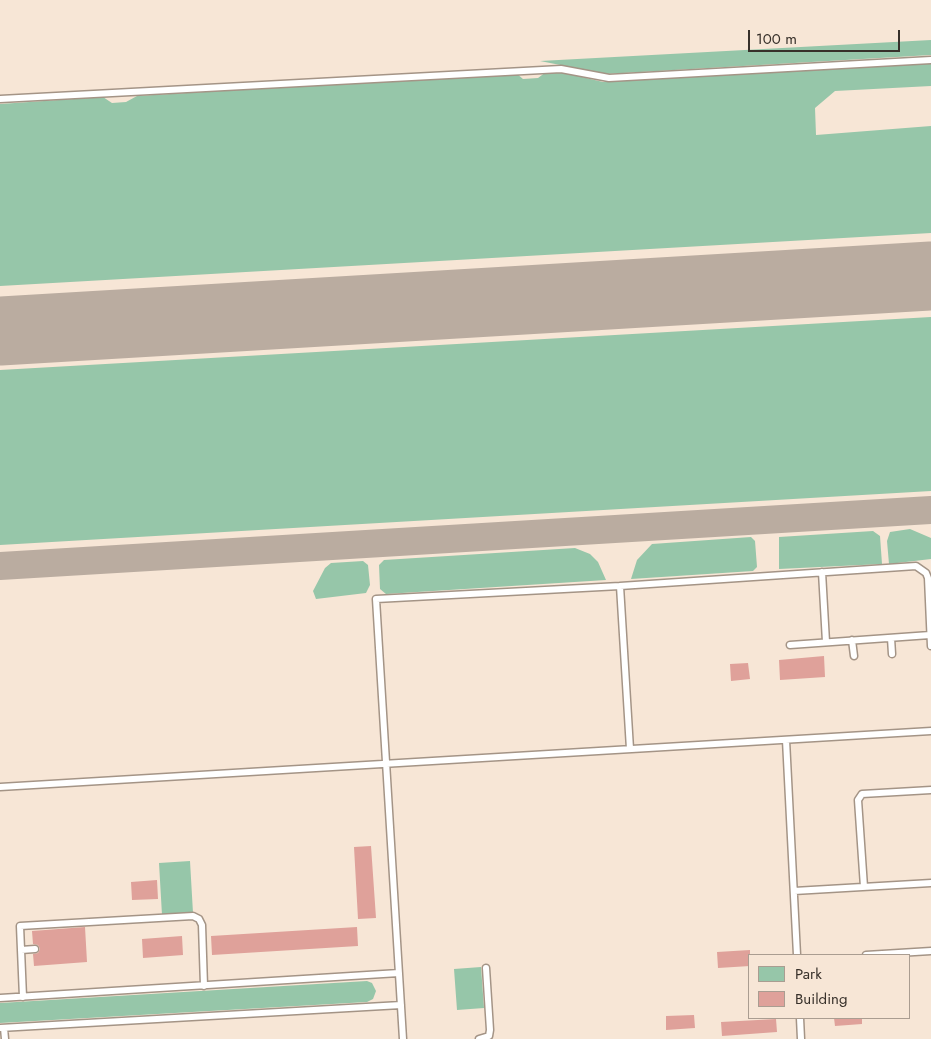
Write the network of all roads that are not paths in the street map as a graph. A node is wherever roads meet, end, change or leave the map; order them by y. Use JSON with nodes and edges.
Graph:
{"nodes":[{"id":1,"x":931,"y":60,"type":"edge"},
{"id":2,"x":0,"y":99,"type":"edge"},
{"id":3,"x":822,"y":572,"type":"junction"},
{"id":4,"x":620,"y":586,"type":"junction"},
{"id":5,"x":930,"y":635,"type":"edge"},
{"id":6,"x":891,"y":638,"type":"junction"},
{"id":7,"x":852,"y":640,"type":"junction"},
{"id":8,"x":826,"y":642,"type":"junction"},
{"id":9,"x":790,"y":644,"type":"dead end"},
{"id":10,"x":931,"y":646,"type":"edge"},
{"id":11,"x":892,"y":654,"type":"dead end"},
{"id":12,"x":854,"y":656,"type":"dead end"},
{"id":13,"x":931,"y":731,"type":"edge"},
{"id":14,"x":786,"y":740,"type":"junction"},
{"id":15,"x":630,"y":749,"type":"junction"},
{"id":16,"x":386,"y":764,"type":"junction"},
{"id":17,"x":0,"y":787,"type":"edge"},
{"id":18,"x":931,"y":790,"type":"edge"},
{"id":19,"x":931,"y":883,"type":"edge"},
{"id":20,"x":864,"y":887,"type":"junction"},
{"id":21,"x":794,"y":891,"type":"junction"},
{"id":22,"x":35,"y":949,"type":"dead end"},
{"id":23,"x":21,"y":950,"type":"junction"},
{"id":24,"x":931,"y":952,"type":"edge"},
{"id":25,"x":797,"y":954,"type":"edge"},
{"id":26,"x":888,"y":954,"type":"edge"},
{"id":27,"x":486,"y":968,"type":"dead end"},
{"id":28,"x":399,"y":973,"type":"junction"},
{"id":29,"x":204,"y":986,"type":"junction"},
{"id":30,"x":23,"y":996,"type":"junction"},
{"id":31,"x":0,"y":998,"type":"edge"},
{"id":32,"x":401,"y":1005,"type":"junction"},
{"id":33,"x":800,"y":1019,"type":"edge"},
{"id":34,"x":2,"y":1028,"type":"edge"},
{"id":35,"x":5,"y":1039,"type":"edge"},
{"id":36,"x":403,"y":1039,"type":"edge"},
{"id":37,"x":479,"y":1039,"type":"edge"},
{"id":38,"x":801,"y":1039,"type":"edge"}],
"edges":[{"from":1,"to":2,"type":"lane"},
{"from":3,"to":4,"type":"lane"},
{"from":3,"to":5,"type":"lane"},
{"from":3,"to":8,"type":"lane"},
{"from":4,"to":15,"type":"lane"},
{"from":4,"to":16,"type":"lane"},
{"from":5,"to":6,"type":"lane"},
{"from":5,"to":10,"type":"lane"},
{"from":6,"to":7,"type":"lane"},
{"from":6,"to":11,"type":"lane"},
{"from":7,"to":8,"type":"lane"},
{"from":7,"to":12,"type":"lane"},
{"from":8,"to":9,"type":"lane"},
{"from":13,"to":14,"type":"lane"},
{"from":14,"to":15,"type":"lane"},
{"from":14,"to":21,"type":"lane"},
{"from":15,"to":16,"type":"lane"},
{"from":16,"to":17,"type":"lane"},
{"from":16,"to":28,"type":"lane"},
{"from":18,"to":20,"type":"lane"},
{"from":19,"to":20,"type":"lane"},
{"from":20,"to":21,"type":"lane"},
{"from":21,"to":25,"type":"lane"},
{"from":22,"to":23,"type":"lane"},
{"from":23,"to":29,"type":"lane"},
{"from":23,"to":30,"type":"lane"},
{"from":24,"to":26,"type":"lane"},
{"from":27,"to":37,"type":"lane"},
{"from":28,"to":29,"type":"lane"},
{"from":28,"to":32,"type":"lane"},
{"from":29,"to":30,"type":"lane"},
{"from":30,"to":31,"type":"lane"},
{"from":32,"to":34,"type":"lane"},
{"from":32,"to":36,"type":"lane"},
{"from":33,"to":38,"type":"lane"},
{"from":34,"to":35,"type":"lane"}]}
